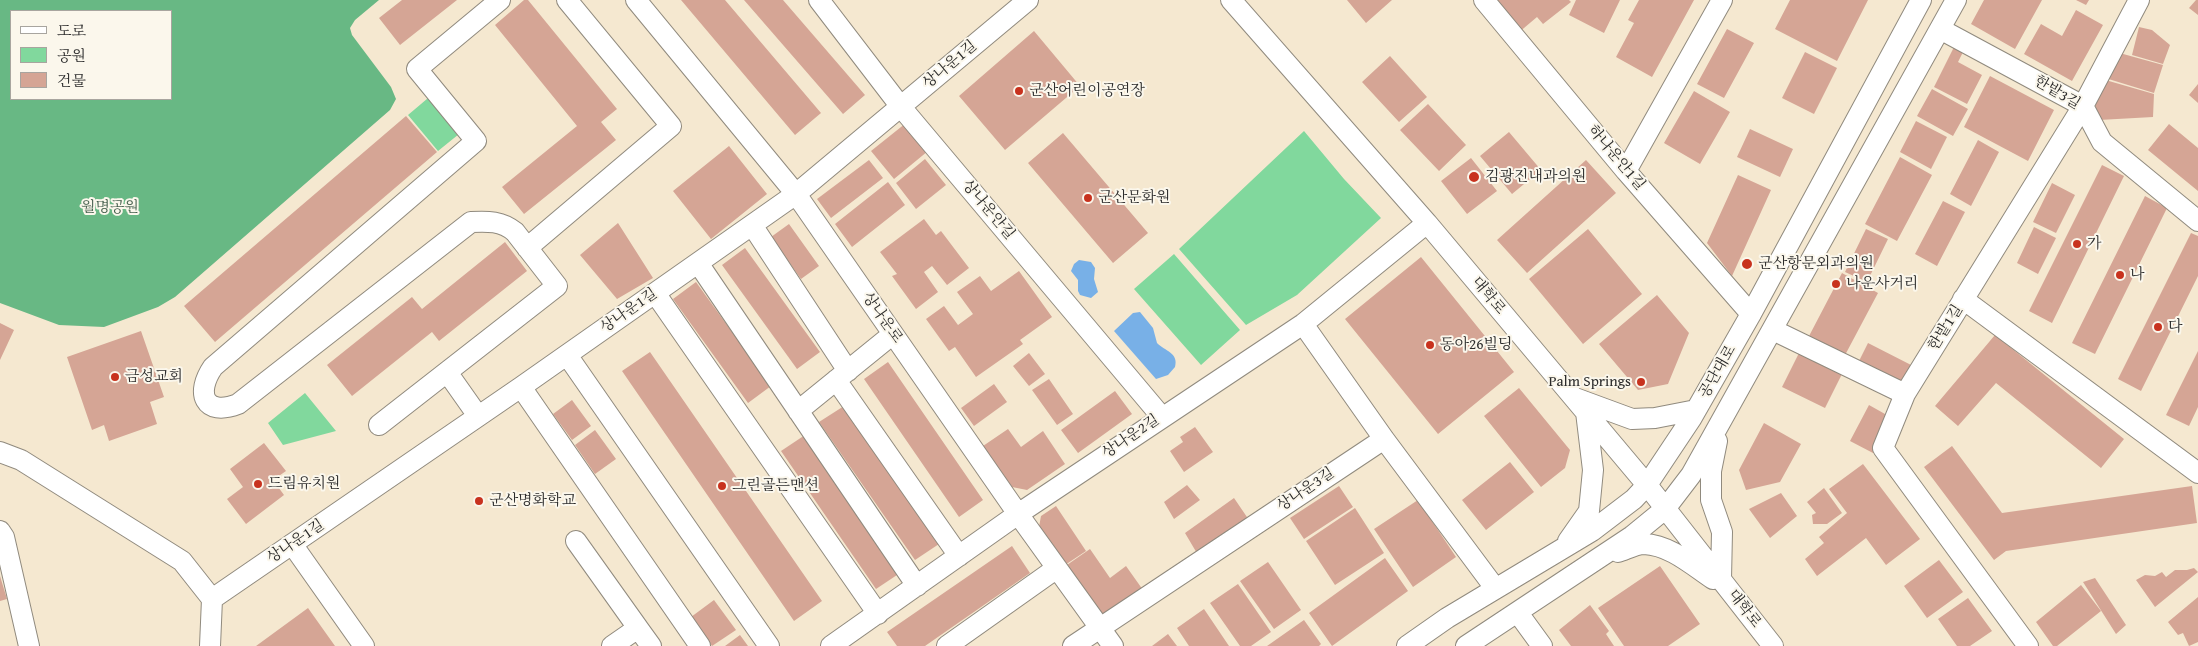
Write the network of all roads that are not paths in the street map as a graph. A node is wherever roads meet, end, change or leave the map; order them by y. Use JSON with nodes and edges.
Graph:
{"nodes":[{"id":1,"x":500,"y":0,"type":"edge"},
{"id":2,"x":567,"y":0,"type":"edge"},
{"id":3,"x":636,"y":0,"type":"edge"},
{"id":4,"x":819,"y":0,"type":"edge"},
{"id":5,"x":1231,"y":0,"type":"edge"},
{"id":6,"x":1484,"y":0,"type":"edge"},
{"id":7,"x":1722,"y":0,"type":"edge"},
{"id":8,"x":1921,"y":0,"type":"edge"},
{"id":9,"x":1956,"y":0,"type":"edge"},
{"id":10,"x":2139,"y":0,"type":"edge"},
{"id":11,"x":1015,"y":4,"type":"edge"},
{"id":12,"x":1940,"y":29,"type":"junction"},
{"id":13,"x":901,"y":106,"type":"junction"},
{"id":14,"x":2083,"y":106,"type":"junction"},
{"id":15,"x":1626,"y":171,"type":"junction"},
{"id":16,"x":796,"y":194,"type":"junction"},
{"id":17,"x":2198,"y":221,"type":"edge"},
{"id":18,"x":1427,"y":224,"type":"junction"},
{"id":19,"x":752,"y":225,"type":"junction"},
{"id":20,"x":527,"y":248,"type":"junction"},
{"id":21,"x":698,"y":263,"type":"junction"},
{"id":22,"x":654,"y":293,"type":"junction"},
{"id":23,"x":1963,"y":299,"type":"junction"},
{"id":24,"x":1750,"y":314,"type":"junction"},
{"id":25,"x":1302,"y":324,"type":"junction"},
{"id":26,"x":1773,"y":330,"type":"junction"},
{"id":27,"x":893,"y":334,"type":"junction"},
{"id":28,"x":567,"y":355,"type":"junction"},
{"id":29,"x":447,"y":372,"type":"junction"},
{"id":30,"x":842,"y":376,"type":"junction"},
{"id":31,"x":521,"y":387,"type":"junction"},
{"id":32,"x":1905,"y":394,"type":"junction"},
{"id":33,"x":1579,"y":405,"type":"junction"},
{"id":34,"x":1696,"y":410,"type":"junction"},
{"id":35,"x":798,"y":411,"type":"junction"},
{"id":36,"x":478,"y":416,"type":"junction"},
{"id":37,"x":1161,"y":416,"type":"junction"},
{"id":38,"x":1721,"y":423,"type":"junction"},
{"id":39,"x":379,"y":425,"type":"dead end"},
{"id":40,"x":1384,"y":438,"type":"junction"},
{"id":41,"x":0,"y":452,"type":"edge"},
{"id":42,"x":2198,"y":474,"type":"edge"},
{"id":43,"x":1647,"y":486,"type":"junction"},
{"id":44,"x":1665,"y":509,"type":"junction"},
{"id":45,"x":1018,"y":514,"type":"junction"},
{"id":46,"x":0,"y":531,"type":"edge"},
{"id":47,"x":576,"y":541,"type":"dead end"},
{"id":48,"x":292,"y":544,"type":"junction"},
{"id":49,"x":1564,"y":547,"type":"junction"},
{"id":50,"x":959,"y":556,"type":"junction"},
{"id":51,"x":1599,"y":558,"type":"junction"},
{"id":52,"x":1057,"y":568,"type":"junction"},
{"id":53,"x":917,"y":586,"type":"junction"},
{"id":54,"x":1726,"y":586,"type":"junction"},
{"id":55,"x":1495,"y":588,"type":"junction"},
{"id":56,"x":212,"y":599,"type":"junction"},
{"id":57,"x":1518,"y":613,"type":"junction"},
{"id":58,"x":878,"y":614,"type":"junction"},
{"id":59,"x":1100,"y":627,"type":"junction"},
{"id":60,"x":638,"y":628,"type":"junction"},
{"id":61,"x":30,"y":646,"type":"edge"},
{"id":62,"x":210,"y":646,"type":"edge"},
{"id":63,"x":364,"y":646,"type":"edge"},
{"id":64,"x":612,"y":646,"type":"edge"},
{"id":65,"x":651,"y":646,"type":"edge"},
{"id":66,"x":700,"y":646,"type":"edge"},
{"id":67,"x":769,"y":646,"type":"edge"},
{"id":68,"x":831,"y":646,"type":"edge"},
{"id":69,"x":947,"y":646,"type":"edge"},
{"id":70,"x":1074,"y":646,"type":"edge"},
{"id":71,"x":1113,"y":646,"type":"edge"},
{"id":72,"x":1407,"y":646,"type":"edge"},
{"id":73,"x":1466,"y":646,"type":"edge"},
{"id":74,"x":1542,"y":646,"type":"edge"},
{"id":75,"x":1773,"y":646,"type":"edge"},
{"id":76,"x":2028,"y":646,"type":"edge"}],
"edges":[{"from":1,"to":20,"type":"street"},
{"from":2,"to":20,"type":"street"},
{"from":3,"to":16,"type":"street","name":"상나운로"},
{"from":4,"to":13,"type":"street","name":"상나운안길"},
{"from":5,"to":18,"type":"street","name":"대학로"},
{"from":6,"to":15,"type":"street","name":"하나운안1길"},
{"from":7,"to":15,"type":"street"},
{"from":8,"to":24,"type":"street","name":"공단대로"},
{"from":9,"to":12,"type":"street","name":"공단대로"},
{"from":10,"to":14,"type":"street","name":"한밭1길"},
{"from":11,"to":13,"type":"street","name":"상나운1길"},
{"from":12,"to":14,"type":"street","name":"한밭3길"},
{"from":12,"to":26,"type":"street","name":"공단대로"},
{"from":13,"to":16,"type":"street","name":"상나운1길"},
{"from":13,"to":37,"type":"street","name":"상나운안길"},
{"from":14,"to":17,"type":"street","name":"한밭3길"},
{"from":14,"to":23,"type":"street","name":"한밭1길"},
{"from":15,"to":24,"type":"street","name":"하나운안1길"},
{"from":16,"to":19,"type":"street","name":"상나운1길"},
{"from":16,"to":27,"type":"street","name":"상나운로"},
{"from":18,"to":25,"type":"street","name":"상나운2길"},
{"from":18,"to":33,"type":"street","name":"대학로"},
{"from":19,"to":21,"type":"street","name":"상나운1길"},
{"from":19,"to":30,"type":"street"},
{"from":20,"to":29,"type":"street"},
{"from":21,"to":22,"type":"street","name":"상나운1길"},
{"from":21,"to":35,"type":"street"},
{"from":22,"to":28,"type":"street","name":"상나운1길"},
{"from":22,"to":58,"type":"street"},
{"from":23,"to":32,"type":"street","name":"한밭1길"},
{"from":23,"to":42,"type":"street"},
{"from":24,"to":34,"type":"street","name":"공단대로"},
{"from":25,"to":37,"type":"street","name":"상나운2길"},
{"from":25,"to":40,"type":"street"},
{"from":26,"to":32,"type":"street"},
{"from":26,"to":38,"type":"street","name":"공단대로"},
{"from":27,"to":30,"type":"street"},
{"from":27,"to":45,"type":"street","name":"상나운로"},
{"from":28,"to":31,"type":"street","name":"상나운1길"},
{"from":28,"to":67,"type":"street"},
{"from":29,"to":36,"type":"street"},
{"from":29,"to":39,"type":"street"},
{"from":30,"to":35,"type":"street"},
{"from":30,"to":50,"type":"street"},
{"from":31,"to":36,"type":"street","name":"상나운1길"},
{"from":31,"to":66,"type":"street"},
{"from":32,"to":76,"type":"street","name":"한밭1길"},
{"from":33,"to":34,"type":"street"},
{"from":33,"to":43,"type":"street","name":"대학로"},
{"from":33,"to":49,"type":"street"},
{"from":34,"to":43,"type":"street","name":"공단대로"},
{"from":35,"to":53,"type":"street"},
{"from":36,"to":48,"type":"street","name":"상나운1길"},
{"from":37,"to":45,"type":"street","name":"상나운2길"},
{"from":38,"to":44,"type":"street","name":"공단대로"},
{"from":38,"to":54,"type":"street"},
{"from":40,"to":55,"type":"street"},
{"from":40,"to":59,"type":"street","name":"상나운3길"},
{"from":41,"to":56,"type":"street"},
{"from":43,"to":44,"type":"street","name":"대학로"},
{"from":43,"to":49,"type":"street","name":"공단대로"},
{"from":44,"to":51,"type":"street","name":"공단대로"},
{"from":44,"to":54,"type":"street","name":"대학로"},
{"from":45,"to":50,"type":"street","name":"상나운2길"},
{"from":45,"to":52,"type":"street","name":"상나운로"},
{"from":46,"to":61,"type":"street"},
{"from":47,"to":60,"type":"street"},
{"from":48,"to":56,"type":"street","name":"상나운1길"},
{"from":48,"to":63,"type":"street"},
{"from":49,"to":55,"type":"street","name":"공단대로"},
{"from":50,"to":53,"type":"street","name":"상나운2길"},
{"from":51,"to":54,"type":"street"},
{"from":51,"to":57,"type":"street","name":"공단대로"},
{"from":52,"to":59,"type":"street","name":"상나운로"},
{"from":52,"to":69,"type":"street"},
{"from":53,"to":58,"type":"street","name":"상나운2길"},
{"from":54,"to":75,"type":"street","name":"대학로"},
{"from":55,"to":72,"type":"street","name":"공단대로"},
{"from":56,"to":62,"type":"street"},
{"from":57,"to":73,"type":"street","name":"공단대로"},
{"from":57,"to":74,"type":"street"},
{"from":58,"to":68,"type":"street","name":"상나운2길"},
{"from":59,"to":70,"type":"street","name":"상나운3길"},
{"from":59,"to":71,"type":"street","name":"상나운로"},
{"from":60,"to":64,"type":"street"},
{"from":60,"to":65,"type":"street"}]}
